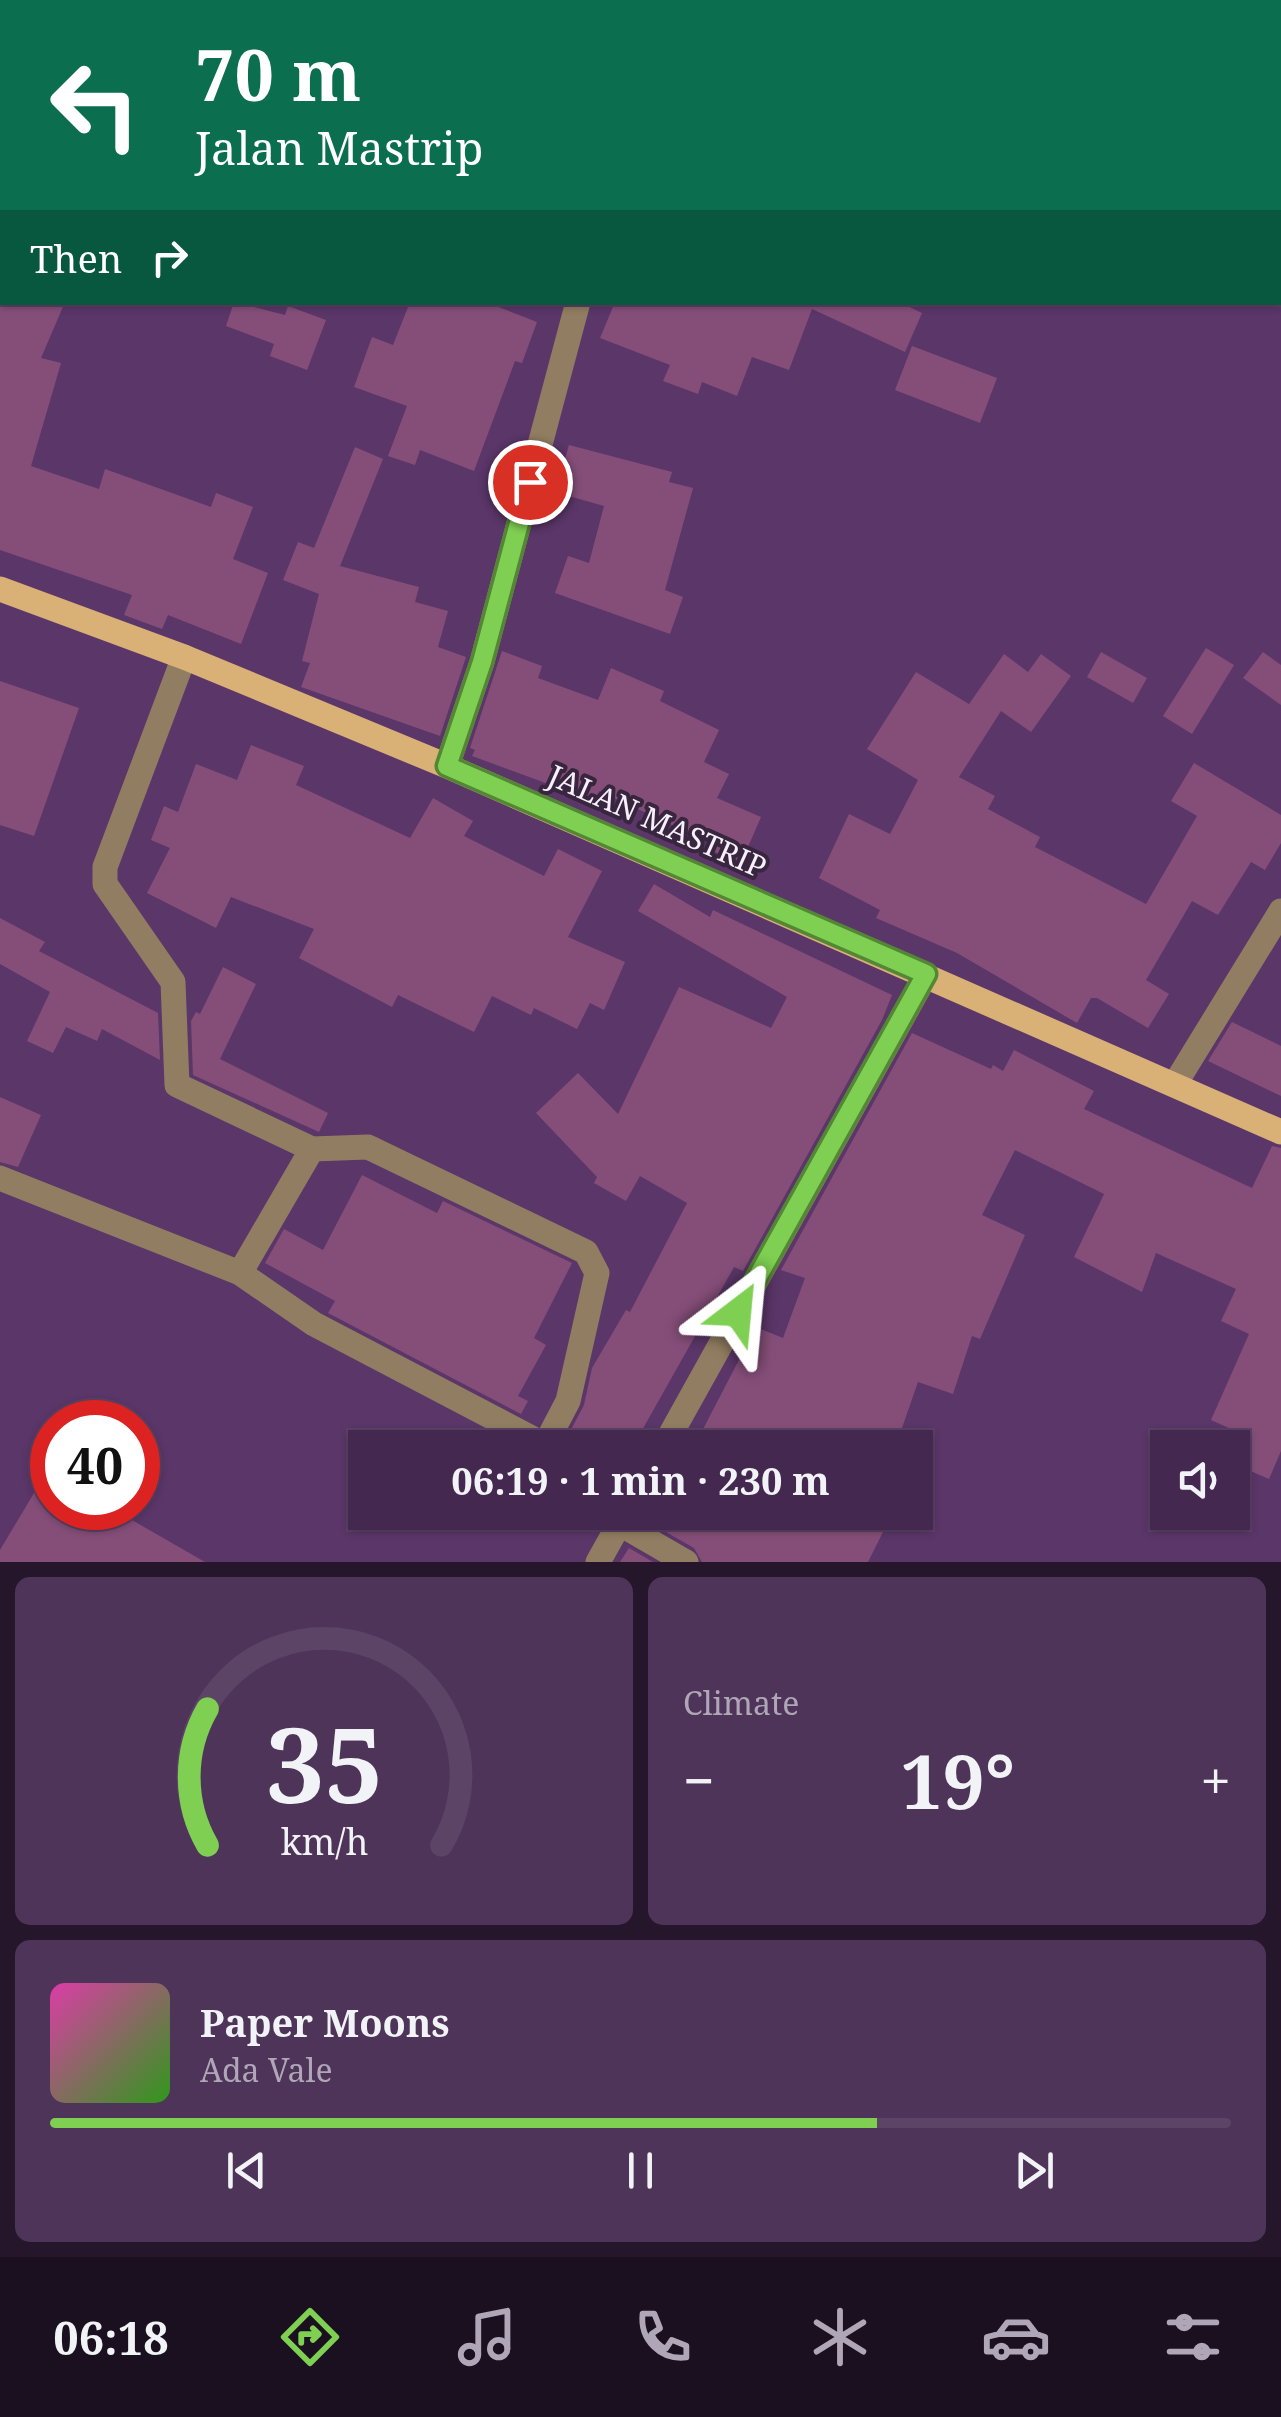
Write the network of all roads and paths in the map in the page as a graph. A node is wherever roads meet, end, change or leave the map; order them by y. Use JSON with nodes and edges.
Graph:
{"nodes":[{"id":1,"x":577,"y":305,"type":"edge"},
{"id":2,"x":0,"y":589,"type":"edge"},
{"id":3,"x":184,"y":656,"type":"junction"},
{"id":4,"x":447,"y":766,"type":"junction"},
{"id":5,"x":1281,"y":912,"type":"edge"},
{"id":6,"x":926,"y":974,"type":"junction"},
{"id":7,"x":1175,"y":1084,"type":"junction"},
{"id":8,"x":1281,"y":1132,"type":"edge"},
{"id":9,"x":312,"y":1149,"type":"junction"},
{"id":10,"x":0,"y":1178,"type":"edge"},
{"id":11,"x":240,"y":1273,"type":"junction"},
{"id":12,"x":517,"y":1430,"type":"edge"},
{"id":13,"x":555,"y":1430,"type":"edge"},
{"id":14,"x":673,"y":1430,"type":"edge"},
{"id":15,"x":616,"y":1530,"type":"edge"},
{"id":16,"x":640,"y":1530,"type":"edge"},
{"id":17,"x":598,"y":1562,"type":"edge"},
{"id":18,"x":686,"y":1562,"type":"edge"}],
"edges":[{"from":1,"to":4,"type":"street"},
{"from":2,"to":3,"type":"main road","name":"JALAN MASTRIP"},
{"from":3,"to":4,"type":"main road","name":"JALAN MASTRIP"},
{"from":3,"to":9,"type":"street"},
{"from":4,"to":6,"type":"main road","name":"JALAN MASTRIP"},
{"from":5,"to":7,"type":"street"},
{"from":6,"to":7,"type":"main road","name":"JALAN MASTRIP"},
{"from":6,"to":14,"type":"street"},
{"from":7,"to":8,"type":"main road","name":"JALAN MASTRIP"},
{"from":9,"to":11,"type":"street"},
{"from":9,"to":13,"type":"street"},
{"from":10,"to":11,"type":"street"},
{"from":11,"to":12,"type":"street"},
{"from":15,"to":17,"type":"street"},
{"from":16,"to":18,"type":"street"}]}
